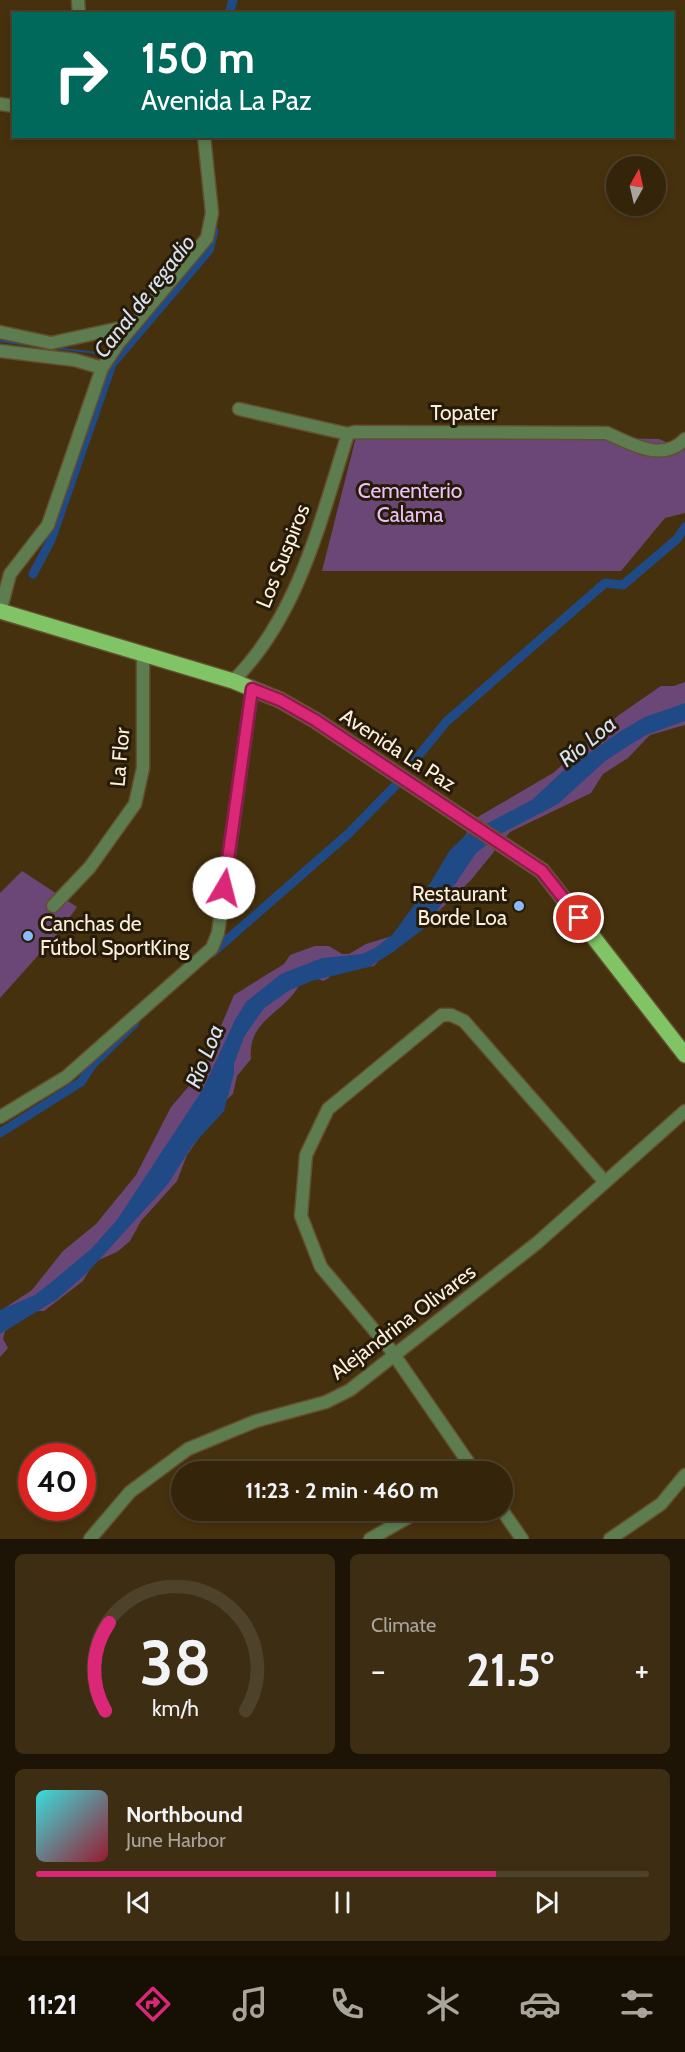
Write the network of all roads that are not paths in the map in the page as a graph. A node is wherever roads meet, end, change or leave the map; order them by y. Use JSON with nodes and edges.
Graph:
{"nodes":[{"id":1,"x":204,"y":138,"type":"edge"},
{"id":2,"x":134,"y":325,"type":"junction"},
{"id":3,"x":0,"y":332,"type":"edge"},
{"id":4,"x":0,"y":351,"type":"edge"},
{"id":5,"x":102,"y":368,"type":"junction"},
{"id":6,"x":240,"y":409,"type":"dead end"},
{"id":7,"x":348,"y":434,"type":"junction"},
{"id":8,"x":685,"y":440,"type":"edge"},
{"id":9,"x":0,"y":612,"type":"edge"},
{"id":10,"x":143,"y":654,"type":"junction"},
{"id":11,"x":233,"y":681,"type":"junction"},
{"id":12,"x":252,"y":689,"type":"junction"},
{"id":13,"x":53,"y":906,"type":"dead end"},
{"id":14,"x":685,"y":1055,"type":"edge"},
{"id":15,"x":685,"y":1111,"type":"edge"},
{"id":16,"x":0,"y":1117,"type":"edge"},
{"id":17,"x":604,"y":1181,"type":"junction"},
{"id":18,"x":396,"y":1357,"type":"junction"},
{"id":19,"x":467,"y":1461,"type":"edge"},
{"id":20,"x":685,"y":1475,"type":"edge"},
{"id":21,"x":402,"y":1521,"type":"edge"},
{"id":22,"x":510,"y":1521,"type":"edge"},
{"id":23,"x":90,"y":1539,"type":"edge"},
{"id":24,"x":370,"y":1539,"type":"edge"},
{"id":25,"x":522,"y":1539,"type":"edge"},
{"id":26,"x":610,"y":1539,"type":"edge"}],
"edges":[{"from":1,"to":2,"type":"street"},
{"from":2,"to":3,"type":"street"},
{"from":2,"to":5,"type":"street"},
{"from":4,"to":5,"type":"street"},
{"from":5,"to":9,"type":"street"},
{"from":6,"to":7,"type":"street","name":"Topater"},
{"from":7,"to":8,"type":"street","name":"Topater"},
{"from":7,"to":11,"type":"street","name":"Los Suspiros"},
{"from":9,"to":10,"type":"main road","name":"Avenida La Paz"},
{"from":10,"to":11,"type":"main road","name":"Avenida La Paz"},
{"from":10,"to":13,"type":"street","name":"La Flor"},
{"from":11,"to":12,"type":"main road","name":"Avenida La Paz"},
{"from":12,"to":14,"type":"main road","name":"Avenida La Paz"},
{"from":12,"to":16,"type":"street"},
{"from":15,"to":17,"type":"street","name":"Alejandrina Olivares"},
{"from":17,"to":18,"type":"street","name":"Alejandrina Olivares"},
{"from":17,"to":18,"type":"street"},
{"from":18,"to":19,"type":"street"},
{"from":18,"to":23,"type":"street","name":"Alejandrina Olivares"},
{"from":20,"to":26,"type":"street"},
{"from":21,"to":24,"type":"street"},
{"from":22,"to":25,"type":"street"}]}
